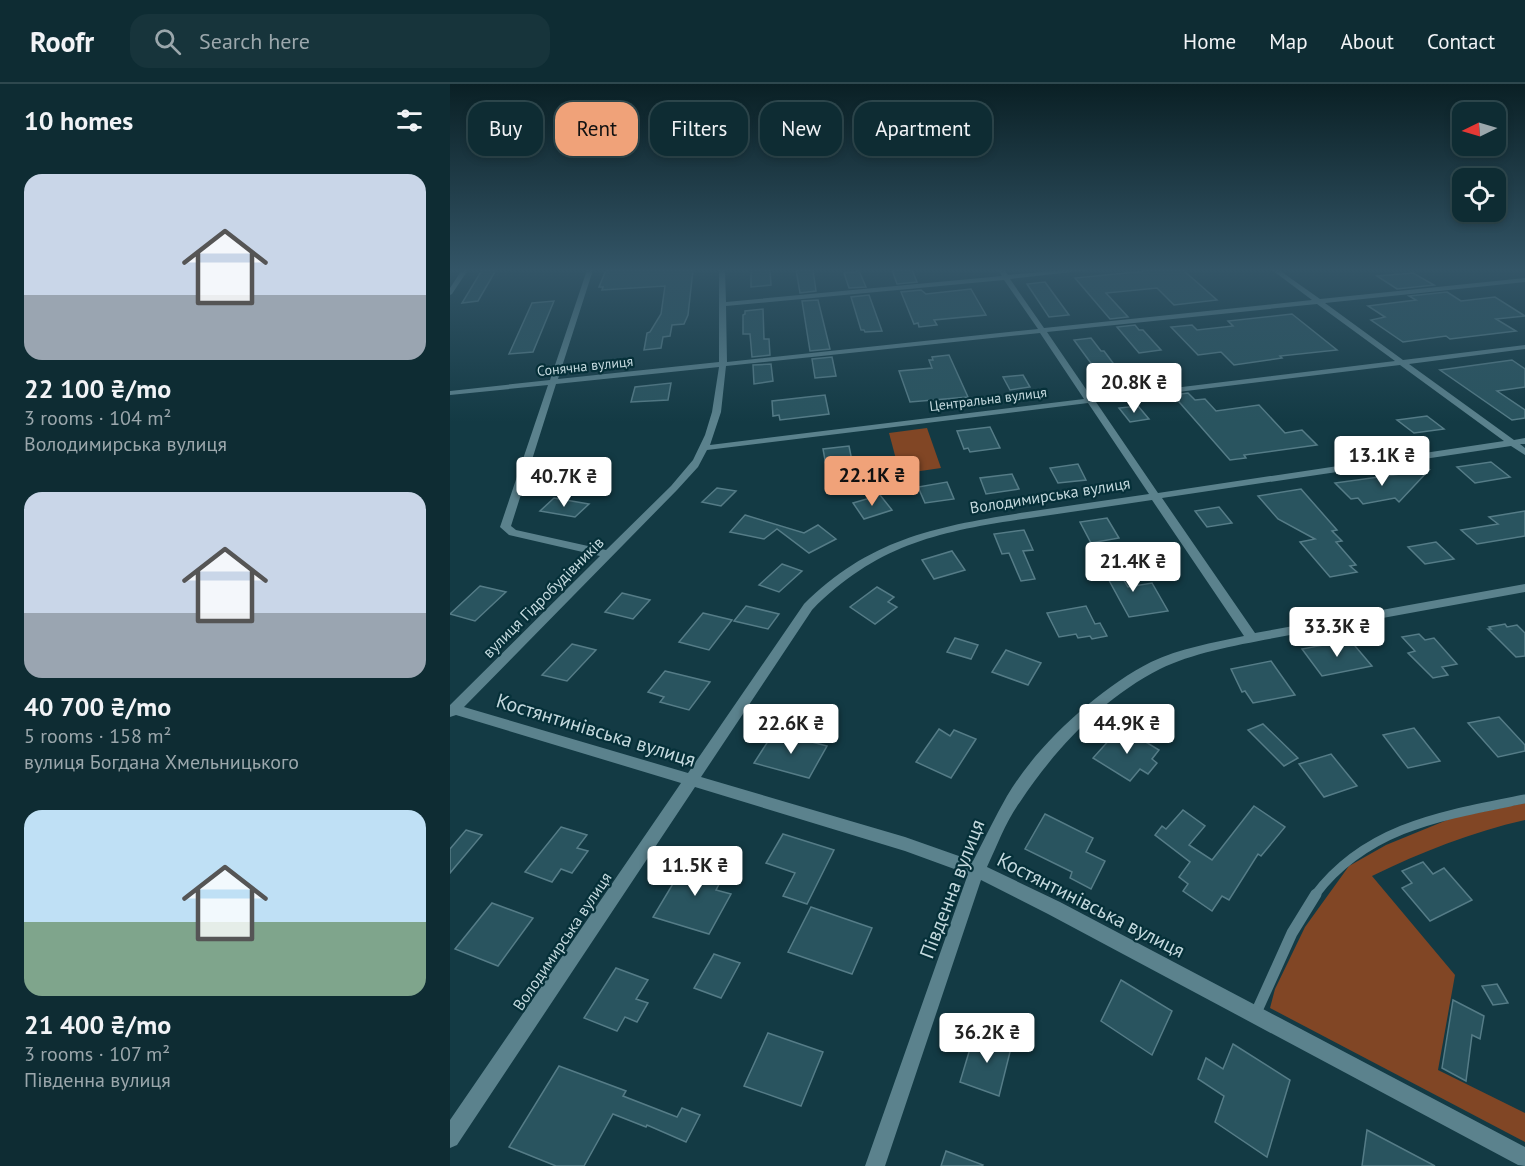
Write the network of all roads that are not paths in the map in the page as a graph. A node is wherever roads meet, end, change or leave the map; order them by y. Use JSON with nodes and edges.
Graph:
{"nodes":[{"id":1,"x":573,"y":320,"type":"edge"},
{"id":2,"x":722,"y":320,"type":"edge"},
{"id":3,"x":1034,"y":320,"type":"edge"},
{"id":4,"x":1149,"y":320,"type":"edge"},
{"id":5,"x":1345,"y":320,"type":"edge"},
{"id":6,"x":1042,"y":332,"type":"junction"},
{"id":7,"x":1525,"y":347,"type":"edge"},
{"id":8,"x":1402,"y":363,"type":"junction"},
{"id":9,"x":722,"y":366,"type":"junction"},
{"id":10,"x":551,"y":383,"type":"junction"},
{"id":11,"x":450,"y":393,"type":"edge"},
{"id":12,"x":1090,"y":400,"type":"junction"},
{"id":13,"x":1519,"y":442,"type":"edge"},
{"id":14,"x":705,"y":448,"type":"junction"},
{"id":15,"x":1525,"y":452,"type":"edge"},
{"id":16,"x":1155,"y":496,"type":"junction"},
{"id":17,"x":609,"y":554,"type":"junction"},
{"id":18,"x":1525,"y":588,"type":"edge"},
{"id":19,"x":1252,"y":638,"type":"junction"},
{"id":20,"x":452,"y":711,"type":"edge"},
{"id":21,"x":690,"y":780,"type":"junction"},
{"id":22,"x":1525,"y":799,"type":"edge"},
{"id":23,"x":977,"y":870,"type":"junction"},
{"id":24,"x":1255,"y":1014,"type":"junction"},
{"id":25,"x":450,"y":1137,"type":"edge"},
{"id":26,"x":1525,"y":1158,"type":"edge"},
{"id":27,"x":875,"y":1166,"type":"edge"}],
"edges":[{"from":1,"to":10,"type":"street"},
{"from":2,"to":9,"type":"street","name":"вулиця Гідробудівників"},
{"from":3,"to":6,"type":"street"},
{"from":4,"to":6,"type":"street","name":"Сонячна вулиця"},
{"from":5,"to":8,"type":"street"},
{"from":6,"to":9,"type":"street","name":"Сонячна вулиця"},
{"from":6,"to":12,"type":"street"},
{"from":7,"to":8,"type":"street","name":"Центральна вулиця"},
{"from":8,"to":12,"type":"street","name":"Центральна вулиця"},
{"from":8,"to":13,"type":"street"},
{"from":9,"to":10,"type":"street","name":"Сонячна вулиця"},
{"from":9,"to":14,"type":"street","name":"вулиця Гідробудівників"},
{"from":10,"to":11,"type":"street","name":"Сонячна вулиця"},
{"from":10,"to":17,"type":"street"},
{"from":12,"to":14,"type":"street","name":"Центральна вулиця"},
{"from":12,"to":16,"type":"street"},
{"from":13,"to":15,"type":"street"},
{"from":13,"to":16,"type":"street","name":"Володимирська вулиця"},
{"from":14,"to":17,"type":"street","name":"вулиця Гідробудівників"},
{"from":16,"to":19,"type":"street"},
{"from":16,"to":21,"type":"street","name":"Володимирська вулиця"},
{"from":17,"to":20,"type":"street","name":"вулиця Гідробудівників"},
{"from":18,"to":19,"type":"street","name":"Південна вулиця"},
{"from":19,"to":23,"type":"street","name":"Південна вулиця"},
{"from":20,"to":21,"type":"street","name":"Костянтинівська вулиця"},
{"from":21,"to":23,"type":"street","name":"Костянтинівська вулиця"},
{"from":21,"to":25,"type":"street","name":"Володимирська вулиця"},
{"from":22,"to":24,"type":"lane"},
{"from":23,"to":24,"type":"street","name":"Костянтинівська вулиця"},
{"from":23,"to":27,"type":"street","name":"Південна вулиця"},
{"from":24,"to":26,"type":"street","name":"Костянтинівська вулиця"}]}
